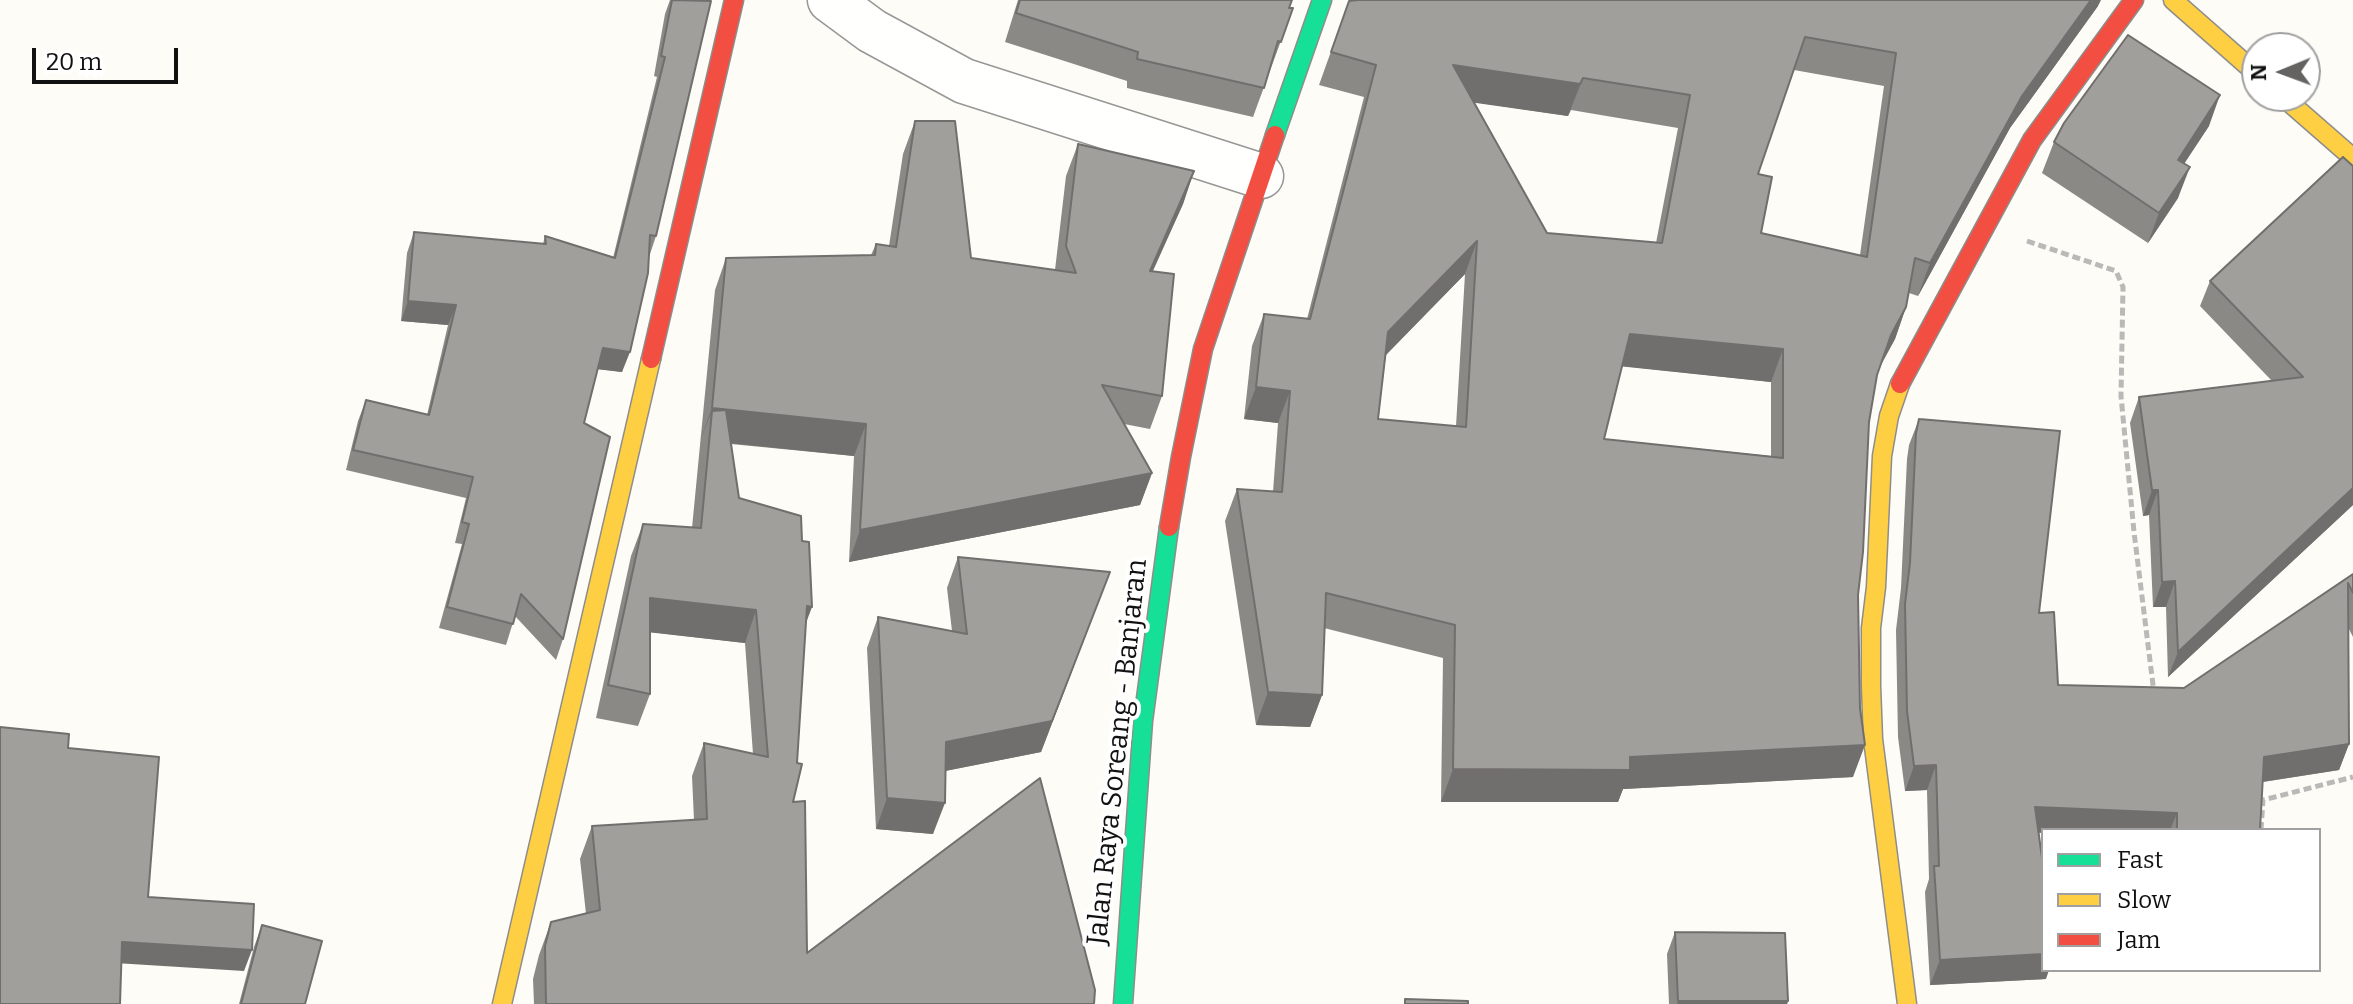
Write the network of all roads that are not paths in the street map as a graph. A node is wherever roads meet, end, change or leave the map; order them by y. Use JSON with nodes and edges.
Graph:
{"nodes":[{"id":1,"x":734,"y":0,"type":"edge"},
{"id":2,"x":830,"y":0,"type":"edge"},
{"id":3,"x":1322,"y":0,"type":"edge"},
{"id":4,"x":2134,"y":0,"type":"edge"},
{"id":5,"x":2173,"y":0,"type":"edge"},
{"id":6,"x":2241,"y":60,"type":"edge"},
{"id":7,"x":2300,"y":112,"type":"edge"},
{"id":8,"x":2353,"y":158,"type":"edge"},
{"id":9,"x":1261,"y":176,"type":"junction"},
{"id":10,"x":502,"y":1004,"type":"edge"},
{"id":11,"x":1123,"y":1004,"type":"edge"},
{"id":12,"x":1907,"y":1004,"type":"edge"}],
"edges":[{"from":1,"to":10,"type":"street"},
{"from":2,"to":9,"type":"street"},
{"from":3,"to":9,"type":"street","name":"Jalan Raya Soreang - Banjaran"},
{"from":4,"to":12,"type":"street"},
{"from":5,"to":6,"type":"street"},
{"from":7,"to":8,"type":"street"},
{"from":9,"to":11,"type":"street","name":"Jalan Raya Soreang - Banjaran"}]}
